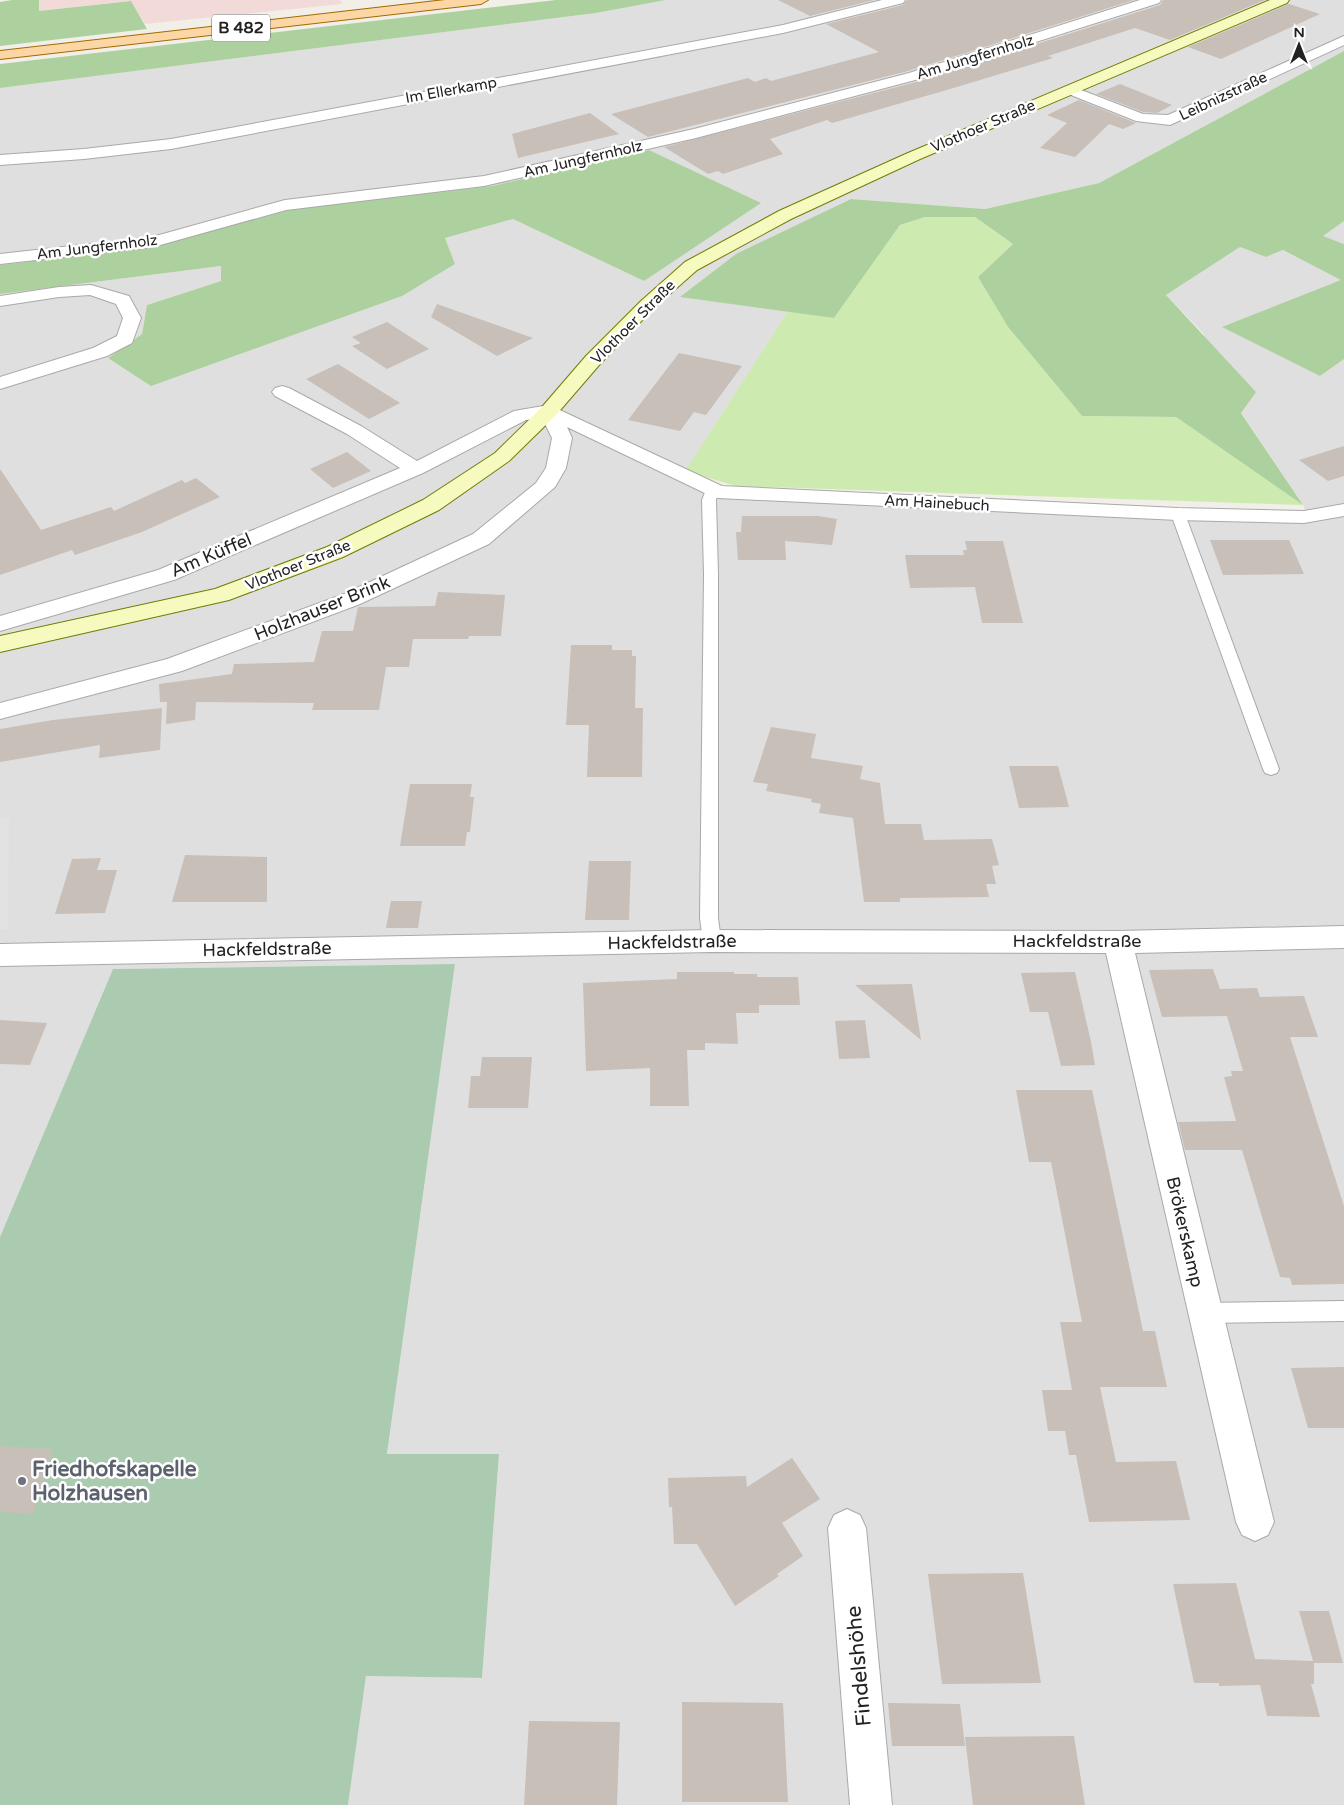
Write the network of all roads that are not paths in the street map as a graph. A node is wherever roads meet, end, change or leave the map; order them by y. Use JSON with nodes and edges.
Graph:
{"nodes":[{"id":1,"x":481,"y":0,"type":"edge"},
{"id":2,"x":898,"y":0,"type":"edge"},
{"id":3,"x":1154,"y":0,"type":"edge"},
{"id":4,"x":1282,"y":0,"type":"edge"},
{"id":5,"x":1344,"y":40,"type":"edge"},
{"id":6,"x":0,"y":55,"type":"edge"},
{"id":7,"x":1071,"y":90,"type":"junction"},
{"id":8,"x":0,"y":160,"type":"edge"},
{"id":9,"x":0,"y":259,"type":"edge"},
{"id":10,"x":0,"y":301,"type":"edge"},
{"id":11,"x":0,"y":382,"type":"edge"},
{"id":12,"x":282,"y":392,"type":"dead end"},
{"id":13,"x":549,"y":411,"type":"junction"},
{"id":14,"x":416,"y":469,"type":"junction"},
{"id":15,"x":712,"y":490,"type":"junction"},
{"id":16,"x":1344,"y":510,"type":"edge"},
{"id":17,"x":1178,"y":514,"type":"junction"},
{"id":18,"x":0,"y":624,"type":"edge"},
{"id":19,"x":0,"y":644,"type":"edge"},
{"id":20,"x":0,"y":710,"type":"edge"},
{"id":21,"x":1271,"y":769,"type":"dead end"},
{"id":22,"x":1344,"y":937,"type":"edge"},
{"id":23,"x":712,"y":941,"type":"junction"},
{"id":24,"x":1118,"y":942,"type":"junction"},
{"id":25,"x":0,"y":955,"type":"edge"},
{"id":26,"x":1344,"y":1311,"type":"edge"},
{"id":27,"x":1204,"y":1313,"type":"junction"},
{"id":28,"x":1255,"y":1522,"type":"dead end"},
{"id":29,"x":847,"y":1528,"type":"dead end"},
{"id":30,"x":871,"y":1805,"type":"edge"}],
"edges":[{"from":1,"to":6,"type":"main road","number":"B 482"},
{"from":2,"to":8,"type":"street","name":"Im Ellerkamp"},
{"from":3,"to":9,"type":"street","name":"Am Jungfernholz"},
{"from":4,"to":7,"type":"street","name":"Vlothoer Straße"},
{"from":5,"to":7,"type":"street","name":"Leibnizstraße"},
{"from":7,"to":13,"type":"street","name":"Vlothoer Straße"},
{"from":10,"to":11,"type":"street"},
{"from":12,"to":14,"type":"street"},
{"from":13,"to":14,"type":"street","name":"Am Küffel"},
{"from":13,"to":15,"type":"street","name":"Am Hainebuch"},
{"from":13,"to":19,"type":"street","name":"Vlothoer Straße"},
{"from":13,"to":20,"type":"street","name":"Holzhauser Brink"},
{"from":14,"to":18,"type":"street","name":"Am Küffel"},
{"from":15,"to":17,"type":"street","name":"Am Hainebuch"},
{"from":15,"to":23,"type":"lane"},
{"from":16,"to":17,"type":"street","name":"Am Hainebuch"},
{"from":17,"to":21,"type":"lane"},
{"from":22,"to":24,"type":"street","name":"Hackfeldstraße"},
{"from":23,"to":24,"type":"street","name":"Hackfeldstraße"},
{"from":23,"to":25,"type":"street","name":"Hackfeldstraße"},
{"from":24,"to":27,"type":"street","name":"Brökerskamp"},
{"from":26,"to":27,"type":"lane"},
{"from":27,"to":28,"type":"street","name":"Brökerskamp"},
{"from":29,"to":30,"type":"street","name":"Findelshöhe"}]}
